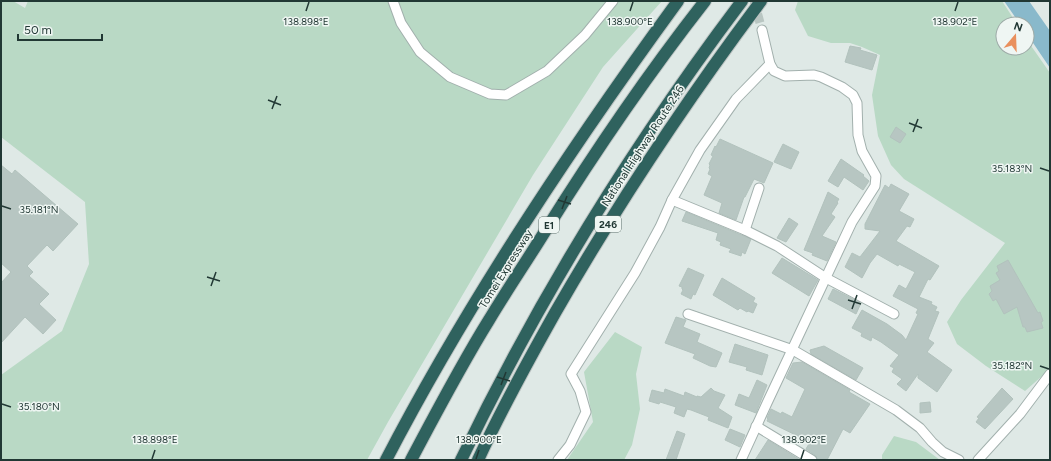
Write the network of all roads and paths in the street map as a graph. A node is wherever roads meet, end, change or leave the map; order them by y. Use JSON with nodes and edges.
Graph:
{"nodes":[{"id":1,"x":393,"y":1,"type":"edge"},
{"id":2,"x":613,"y":1,"type":"edge"},
{"id":3,"x":678,"y":1,"type":"edge"},
{"id":4,"x":705,"y":1,"type":"edge"},
{"id":5,"x":742,"y":1,"type":"edge"},
{"id":6,"x":761,"y":1,"type":"edge"},
{"id":7,"x":762,"y":30,"type":"tunnel mouth"},
{"id":8,"x":770,"y":64,"type":"junction"},
{"id":9,"x":759,"y":188,"type":"dead end"},
{"id":10,"x":672,"y":200,"type":"junction"},
{"id":11,"x":746,"y":230,"type":"junction"},
{"id":12,"x":826,"y":278,"type":"junction"},
{"id":13,"x":688,"y":314,"type":"dead end"},
{"id":14,"x":894,"y":314,"type":"dead end"},
{"id":15,"x":793,"y":350,"type":"junction"},
{"id":16,"x":1050,"y":374,"type":"edge"},
{"id":17,"x":756,"y":426,"type":"junction"},
{"id":18,"x":386,"y":460,"type":"edge"},
{"id":19,"x":411,"y":460,"type":"edge"},
{"id":20,"x":461,"y":460,"type":"edge"},
{"id":21,"x":478,"y":460,"type":"edge"},
{"id":22,"x":558,"y":460,"type":"edge"},
{"id":23,"x":741,"y":460,"type":"edge"},
{"id":24,"x":812,"y":460,"type":"edge"},
{"id":25,"x":959,"y":460,"type":"edge"},
{"id":26,"x":978,"y":460,"type":"edge"}],
"edges":[{"from":1,"to":2,"type":"street"},
{"from":3,"to":18,"type":"highway","name":"Tomei Expressway","number":"E1"},
{"from":4,"to":19,"type":"highway","name":"Tomei Expressway","number":"E1"},
{"from":5,"to":20,"type":"highway","name":"National Highway Route 246","number":"246"},
{"from":6,"to":21,"type":"highway","name":"National Highway Route 246","number":"246"},
{"from":7,"to":8,"type":"street"},
{"from":8,"to":10,"type":"street"},
{"from":8,"to":12,"type":"street"},
{"from":9,"to":11,"type":"street"},
{"from":10,"to":11,"type":"street"},
{"from":10,"to":22,"type":"street"},
{"from":11,"to":12,"type":"street"},
{"from":12,"to":14,"type":"street"},
{"from":12,"to":15,"type":"street"},
{"from":13,"to":15,"type":"street"},
{"from":15,"to":17,"type":"street"},
{"from":15,"to":25,"type":"street"},
{"from":16,"to":26,"type":"street"},
{"from":17,"to":23,"type":"street"},
{"from":17,"to":24,"type":"street"}]}
